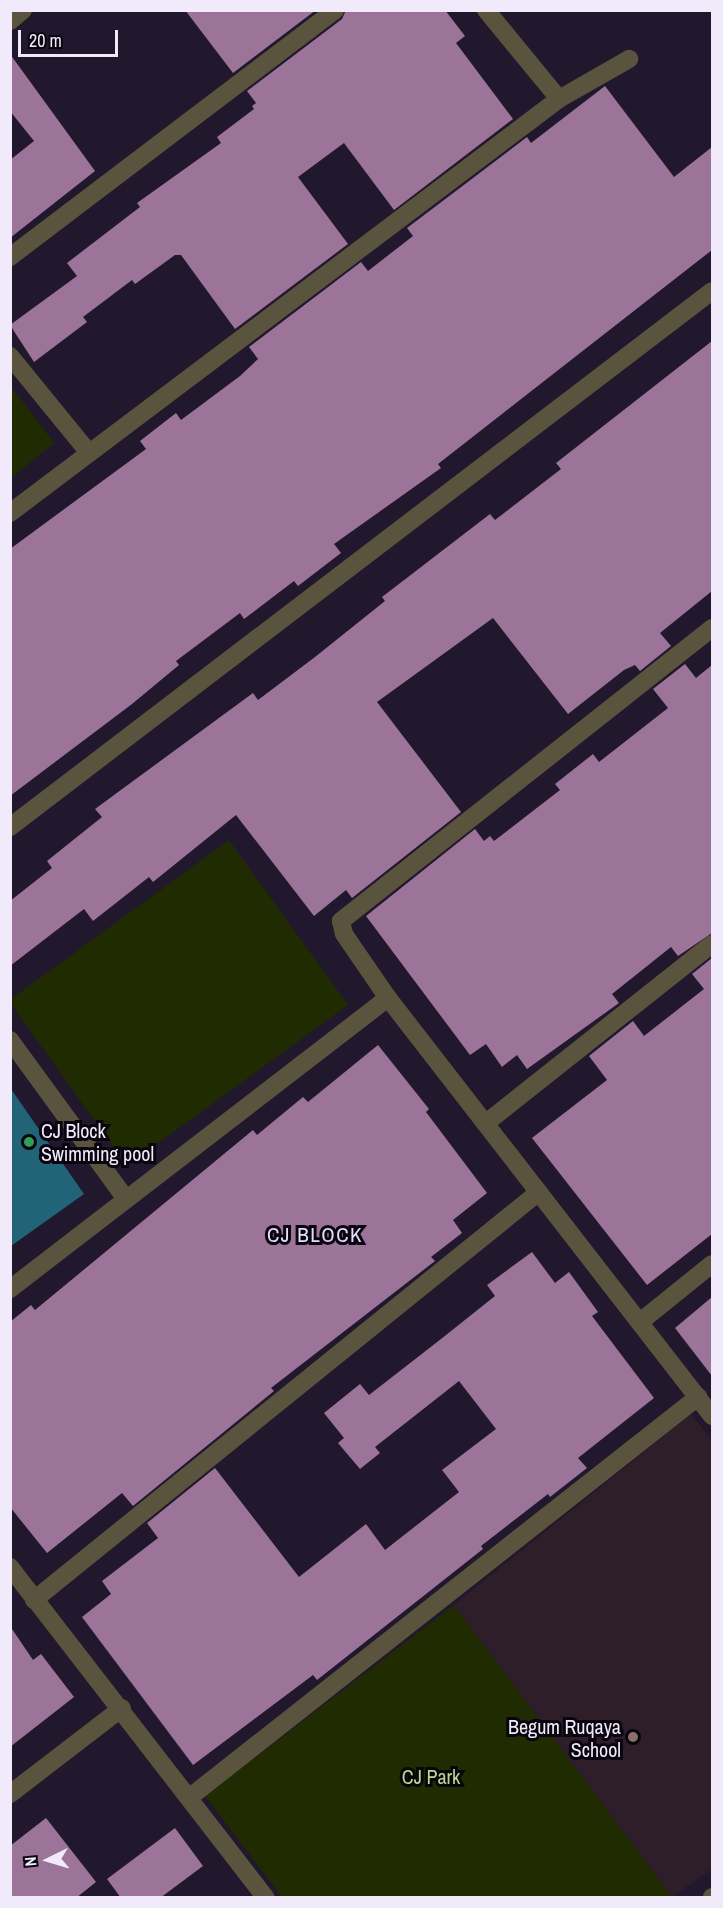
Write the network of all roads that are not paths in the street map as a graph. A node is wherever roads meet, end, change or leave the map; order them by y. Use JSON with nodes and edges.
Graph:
{"nodes":[{"id":1,"x":23,"y":10,"type":"edge"},
{"id":2,"x":335,"y":10,"type":"edge"},
{"id":3,"x":486,"y":10,"type":"edge"},
{"id":4,"x":10,"y":21,"type":"edge"},
{"id":5,"x":629,"y":59,"type":"dead end"},
{"id":6,"x":559,"y":99,"type":"junction"},
{"id":7,"x":10,"y":257,"type":"edge"},
{"id":8,"x":712,"y":291,"type":"edge"},
{"id":9,"x":10,"y":356,"type":"edge"},
{"id":10,"x":89,"y":453,"type":"junction"},
{"id":11,"x":10,"y":513,"type":"edge"},
{"id":12,"x":712,"y":628,"type":"edge"},
{"id":13,"x":10,"y":827,"type":"edge"},
{"id":14,"x":712,"y":944,"type":"edge"},
{"id":15,"x":388,"y":998,"type":"junction"},
{"id":16,"x":10,"y":1040,"type":"edge"},
{"id":17,"x":486,"y":1124,"type":"junction"},
{"id":18,"x":539,"y":1192,"type":"junction"},
{"id":19,"x":126,"y":1199,"type":"junction"},
{"id":20,"x":712,"y":1264,"type":"edge"},
{"id":21,"x":10,"y":1289,"type":"edge"},
{"id":22,"x":640,"y":1322,"type":"junction"},
{"id":23,"x":698,"y":1397,"type":"junction"},
{"id":24,"x":712,"y":1416,"type":"edge"},
{"id":25,"x":10,"y":1566,"type":"edge"},
{"id":26,"x":34,"y":1600,"type":"junction"},
{"id":27,"x":122,"y":1708,"type":"junction"},
{"id":28,"x":10,"y":1794,"type":"edge"},
{"id":29,"x":190,"y":1797,"type":"junction"},
{"id":30,"x":266,"y":1898,"type":"edge"}],
"edges":[{"from":1,"to":4,"type":"street"},
{"from":2,"to":7,"type":"street"},
{"from":3,"to":6,"type":"street"},
{"from":5,"to":6,"type":"street"},
{"from":6,"to":10,"type":"street"},
{"from":8,"to":13,"type":"street"},
{"from":9,"to":10,"type":"street"},
{"from":10,"to":11,"type":"street"},
{"from":12,"to":15,"type":"street"},
{"from":14,"to":17,"type":"street"},
{"from":15,"to":17,"type":"street"},
{"from":15,"to":19,"type":"street"},
{"from":16,"to":19,"type":"street"},
{"from":17,"to":18,"type":"street"},
{"from":18,"to":22,"type":"street"},
{"from":18,"to":26,"type":"street"},
{"from":19,"to":21,"type":"street"},
{"from":20,"to":22,"type":"street"},
{"from":22,"to":23,"type":"street"},
{"from":23,"to":24,"type":"street"},
{"from":23,"to":29,"type":"street"},
{"from":25,"to":26,"type":"street"},
{"from":26,"to":27,"type":"street"},
{"from":27,"to":28,"type":"street"},
{"from":27,"to":29,"type":"street"},
{"from":29,"to":30,"type":"street"}]}
